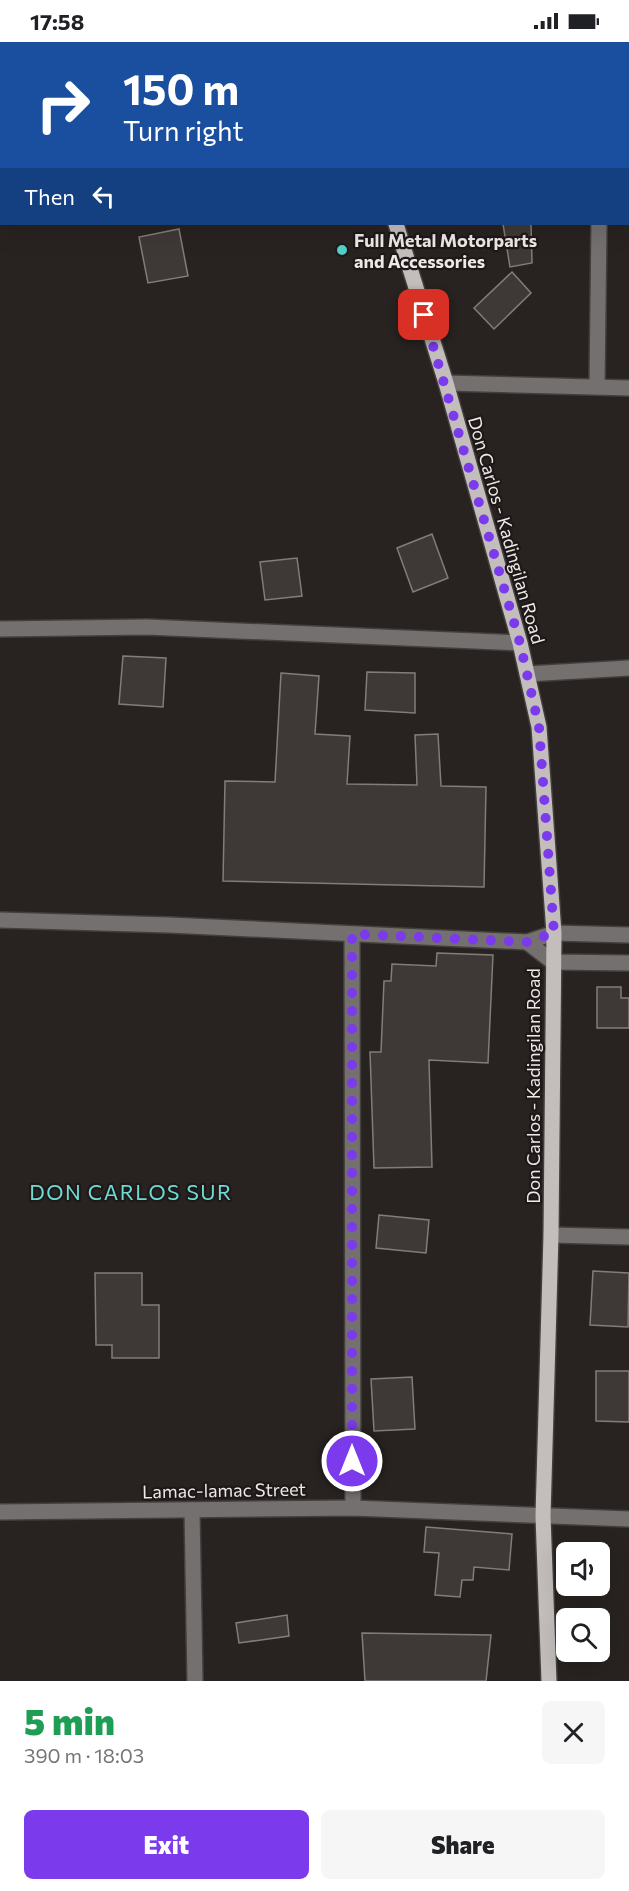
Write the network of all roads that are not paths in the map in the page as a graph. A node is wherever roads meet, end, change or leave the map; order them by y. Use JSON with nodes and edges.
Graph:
{"nodes":[{"id":1,"x":396,"y":225,"type":"edge"},
{"id":2,"x":599,"y":225,"type":"edge"},
{"id":3,"x":446,"y":383,"type":"junction"},
{"id":4,"x":597,"y":387,"type":"junction"},
{"id":5,"x":629,"y":388,"type":"edge"},
{"id":6,"x":0,"y":629,"type":"edge"},
{"id":7,"x":520,"y":643,"type":"junction"},
{"id":8,"x":629,"y":668,"type":"edge"},
{"id":9,"x":527,"y":674,"type":"junction"},
{"id":10,"x":0,"y":920,"type":"edge"},
{"id":11,"x":554,"y":933,"type":"junction"},
{"id":12,"x":352,"y":934,"type":"junction"},
{"id":13,"x":629,"y":935,"type":"edge"},
{"id":14,"x":527,"y":942,"type":"junction"},
{"id":15,"x":553,"y":962,"type":"junction"},
{"id":16,"x":629,"y":963,"type":"edge"},
{"id":17,"x":551,"y":1235,"type":"junction"},
{"id":18,"x":629,"y":1237,"type":"edge"},
{"id":19,"x":353,"y":1509,"type":"junction"},
{"id":20,"x":192,"y":1510,"type":"junction"},
{"id":21,"x":0,"y":1512,"type":"edge"},
{"id":22,"x":543,"y":1516,"type":"junction"},
{"id":23,"x":629,"y":1519,"type":"edge"},
{"id":24,"x":195,"y":1681,"type":"edge"},
{"id":25,"x":549,"y":1681,"type":"edge"}],
"edges":[{"from":1,"to":3,"type":"main road","name":"Don Carlos - Kadingilan Road"},
{"from":2,"to":4,"type":"street"},
{"from":3,"to":4,"type":"street"},
{"from":3,"to":7,"type":"main road","name":"Don Carlos - Kadingilan Road"},
{"from":4,"to":5,"type":"street"},
{"from":6,"to":7,"type":"street"},
{"from":7,"to":9,"type":"main road","name":"Don Carlos - Kadingilan Road"},
{"from":8,"to":9,"type":"street"},
{"from":9,"to":11,"type":"main road","name":"Don Carlos - Kadingilan Road"},
{"from":10,"to":12,"type":"street"},
{"from":11,"to":13,"type":"street"},
{"from":11,"to":14,"type":"street"},
{"from":11,"to":15,"type":"main road","name":"Don Carlos - Kadingilan Road"},
{"from":12,"to":14,"type":"street"},
{"from":12,"to":19,"type":"street"},
{"from":14,"to":15,"type":"street"},
{"from":15,"to":16,"type":"street"},
{"from":15,"to":17,"type":"main road","name":"Don Carlos - Kadingilan Road"},
{"from":17,"to":18,"type":"street"},
{"from":17,"to":22,"type":"main road","name":"Don Carlos - Kadingilan Road"},
{"from":19,"to":20,"type":"street","name":"Lamac-lamac Street"},
{"from":19,"to":22,"type":"street","name":"Lamac-lamac Street"},
{"from":20,"to":21,"type":"street","name":"Lamac-lamac Street"},
{"from":20,"to":24,"type":"street"},
{"from":22,"to":23,"type":"street","name":"Lamac-lamac Street"},
{"from":22,"to":25,"type":"main road","name":"Don Carlos - Kadingilan Road"}]}
